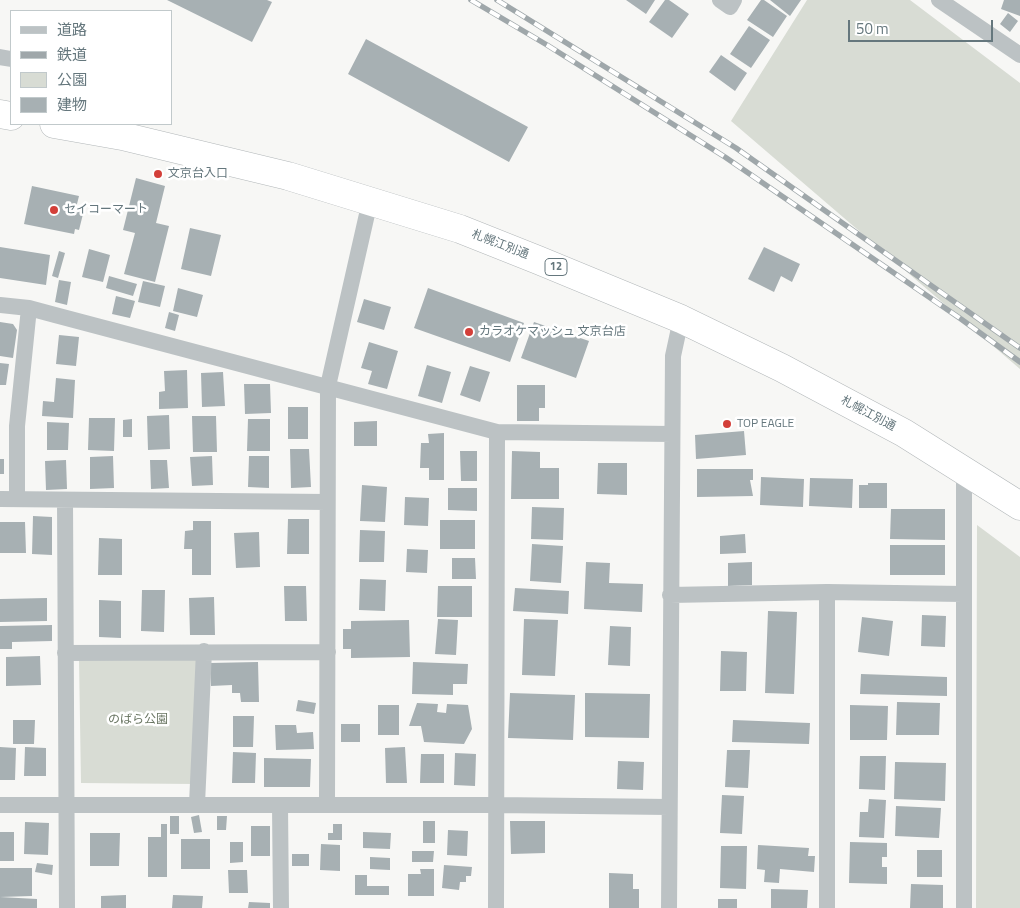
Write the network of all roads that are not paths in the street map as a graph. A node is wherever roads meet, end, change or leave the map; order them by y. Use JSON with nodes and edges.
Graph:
{"nodes":[{"id":1,"x":720,"y":0,"type":"edge"},
{"id":2,"x":734,"y":0,"type":"edge"},
{"id":3,"x":940,"y":0,"type":"edge"},
{"id":4,"x":956,"y":5,"type":"edge"},
{"id":5,"x":1020,"y":55,"type":"edge"},
{"id":6,"x":66,"y":125,"type":"edge"},
{"id":7,"x":123,"y":130,"type":"edge"},
{"id":8,"x":370,"y":200,"type":"junction"},
{"id":9,"x":0,"y":305,"type":"edge"},
{"id":10,"x":29,"y":308,"type":"junction"},
{"id":11,"x":681,"y":319,"type":"junction"},
{"id":12,"x":328,"y":386,"type":"junction"},
{"id":13,"x":498,"y":432,"type":"junction"},
{"id":14,"x":672,"y":434,"type":"junction"},
{"id":15,"x":964,"y":469,"type":"junction"},
{"id":16,"x":0,"y":499,"type":"edge"},
{"id":17,"x":17,"y":499,"type":"junction"},
{"id":18,"x":65,"y":500,"type":"junction"},
{"id":19,"x":327,"y":502,"type":"junction"},
{"id":20,"x":1020,"y":506,"type":"edge"},
{"id":21,"x":827,"y":592,"type":"junction"},
{"id":22,"x":963,"y":594,"type":"junction"},
{"id":23,"x":670,"y":595,"type":"junction"},
{"id":24,"x":204,"y":651,"type":"junction"},
{"id":25,"x":328,"y":652,"type":"junction"},
{"id":26,"x":65,"y":653,"type":"junction"},
{"id":27,"x":0,"y":804,"type":"edge"},
{"id":28,"x":66,"y":804,"type":"junction"},
{"id":29,"x":197,"y":804,"type":"junction"},
{"id":30,"x":328,"y":804,"type":"junction"},
{"id":31,"x":496,"y":804,"type":"junction"},
{"id":32,"x":280,"y":805,"type":"junction"},
{"id":33,"x":669,"y":807,"type":"junction"},
{"id":34,"x":67,"y":908,"type":"edge"},
{"id":35,"x":280,"y":908,"type":"edge"},
{"id":36,"x":496,"y":908,"type":"edge"},
{"id":37,"x":669,"y":908,"type":"edge"},
{"id":38,"x":827,"y":908,"type":"edge"},
{"id":39,"x":964,"y":908,"type":"edge"}],
"edges":[{"from":1,"to":2,"type":"street"},
{"from":3,"to":4,"type":"street"},
{"from":4,"to":5,"type":"street"},
{"from":6,"to":7,"type":"highway","name":"札幌江別通","number":"12"},
{"from":7,"to":8,"type":"highway","name":"札幌江別通","number":"12"},
{"from":8,"to":11,"type":"highway","name":"札幌江別通","number":"12"},
{"from":8,"to":12,"type":"street"},
{"from":9,"to":10,"type":"street"},
{"from":10,"to":12,"type":"street"},
{"from":10,"to":17,"type":"street"},
{"from":11,"to":14,"type":"street"},
{"from":11,"to":15,"type":"highway","name":"札幌江別通","number":"12"},
{"from":12,"to":13,"type":"street"},
{"from":12,"to":19,"type":"street"},
{"from":13,"to":14,"type":"street"},
{"from":13,"to":31,"type":"street"},
{"from":14,"to":23,"type":"street"},
{"from":15,"to":20,"type":"highway","name":"札幌江別通","number":"12"},
{"from":15,"to":22,"type":"street"},
{"from":16,"to":17,"type":"street"},
{"from":17,"to":18,"type":"street"},
{"from":18,"to":19,"type":"street"},
{"from":18,"to":26,"type":"street"},
{"from":19,"to":25,"type":"street"},
{"from":21,"to":22,"type":"street"},
{"from":21,"to":23,"type":"street"},
{"from":21,"to":38,"type":"street"},
{"from":22,"to":39,"type":"street"},
{"from":23,"to":33,"type":"street"},
{"from":24,"to":25,"type":"street"},
{"from":24,"to":26,"type":"street"},
{"from":24,"to":29,"type":"street"},
{"from":25,"to":30,"type":"street"},
{"from":26,"to":28,"type":"street"},
{"from":27,"to":28,"type":"street"},
{"from":28,"to":29,"type":"street"},
{"from":28,"to":34,"type":"street"},
{"from":29,"to":32,"type":"street"},
{"from":30,"to":31,"type":"street"},
{"from":30,"to":32,"type":"street"},
{"from":31,"to":33,"type":"street"},
{"from":31,"to":36,"type":"street"},
{"from":32,"to":35,"type":"street"},
{"from":33,"to":37,"type":"street"}]}
